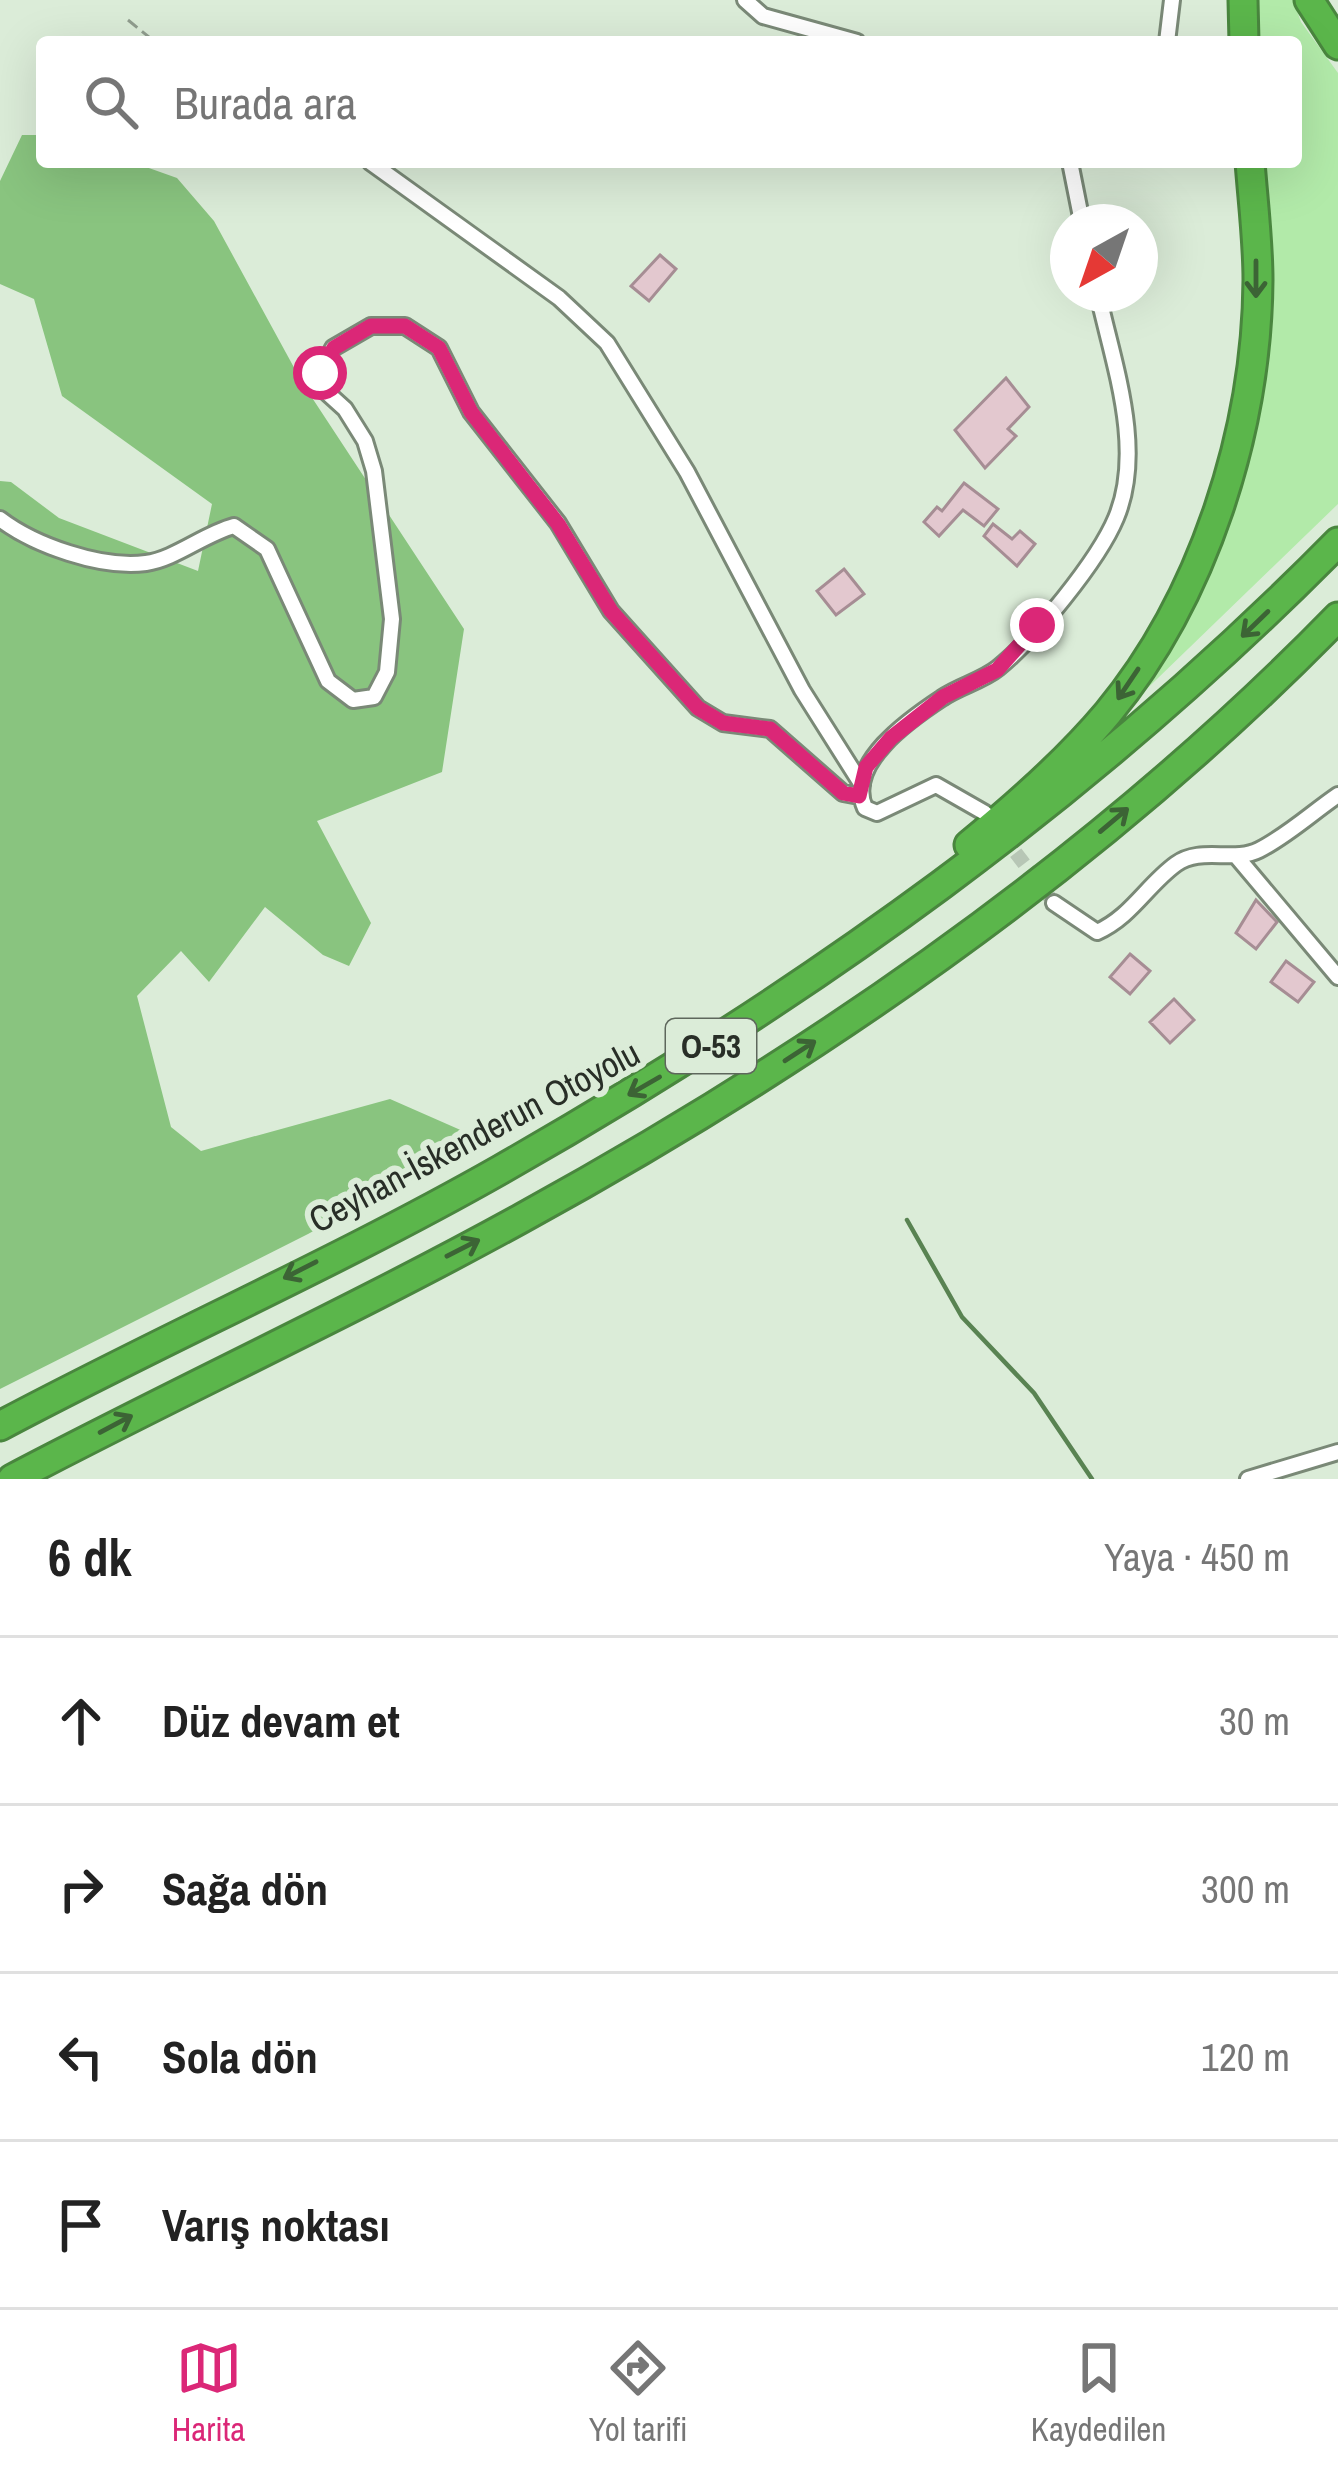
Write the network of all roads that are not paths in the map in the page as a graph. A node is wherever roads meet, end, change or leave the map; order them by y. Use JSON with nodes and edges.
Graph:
{"nodes":[{"id":1,"x":745,"y":0,"type":"edge"},
{"id":2,"x":1172,"y":0,"type":"edge"},
{"id":3,"x":1243,"y":0,"type":"edge"},
{"id":4,"x":1310,"y":0,"type":"edge"},
{"id":5,"x":835,"y":36,"type":"edge"},
{"id":6,"x":1168,"y":36,"type":"edge"},
{"id":7,"x":1244,"y":36,"type":"edge"},
{"id":8,"x":1338,"y":45,"type":"edge"},
{"id":9,"x":378,"y":168,"type":"edge"},
{"id":10,"x":1071,"y":168,"type":"edge"},
{"id":11,"x":1250,"y":168,"type":"edge"},
{"id":12,"x":1078,"y":204,"type":"edge"},
{"id":13,"x":1102,"y":312,"type":"edge"},
{"id":14,"x":0,"y":519,"type":"edge"},
{"id":15,"x":1338,"y":542,"type":"edge"},
{"id":16,"x":1338,"y":617,"type":"edge"},
{"id":17,"x":861,"y":790,"type":"junction"},
{"id":18,"x":1338,"y":795,"type":"edge"},
{"id":19,"x":985,"y":813,"type":"dead end"},
{"id":20,"x":1237,"y":857,"type":"junction"},
{"id":21,"x":1054,"y":903,"type":"tunnel mouth"},
{"id":22,"x":1338,"y":977,"type":"edge"},
{"id":23,"x":695,"y":1056,"type":"junction"},
{"id":24,"x":0,"y":1426,"type":"edge"},
{"id":25,"x":1338,"y":1452,"type":"edge"},
{"id":26,"x":12,"y":1479,"type":"edge"},
{"id":27,"x":1248,"y":1479,"type":"edge"}],
"edges":[{"from":1,"to":5,"type":"street"},
{"from":2,"to":6,"type":"street"},
{"from":3,"to":7,"type":"highway"},
{"from":4,"to":8,"type":"highway"},
{"from":9,"to":17,"type":"street"},
{"from":10,"to":12,"type":"street"},
{"from":11,"to":23,"type":"highway","one_way":true},
{"from":13,"to":17,"type":"street"},
{"from":14,"to":17,"type":"street"},
{"from":15,"to":23,"type":"highway","name":"Ceyhan-İskenderun Otoyolu","number":"O-53","one_way":true},
{"from":26,"to":16,"type":"highway","number":"O-53","one_way":true},
{"from":17,"to":19,"type":"street"},
{"from":18,"to":20,"type":"street"},
{"from":20,"to":21,"type":"street"},
{"from":20,"to":22,"type":"street"},
{"from":23,"to":24,"type":"highway","name":"Ceyhan-İskenderun Otoyolu","number":"O-53","one_way":true},
{"from":25,"to":27,"type":"street"}]}
